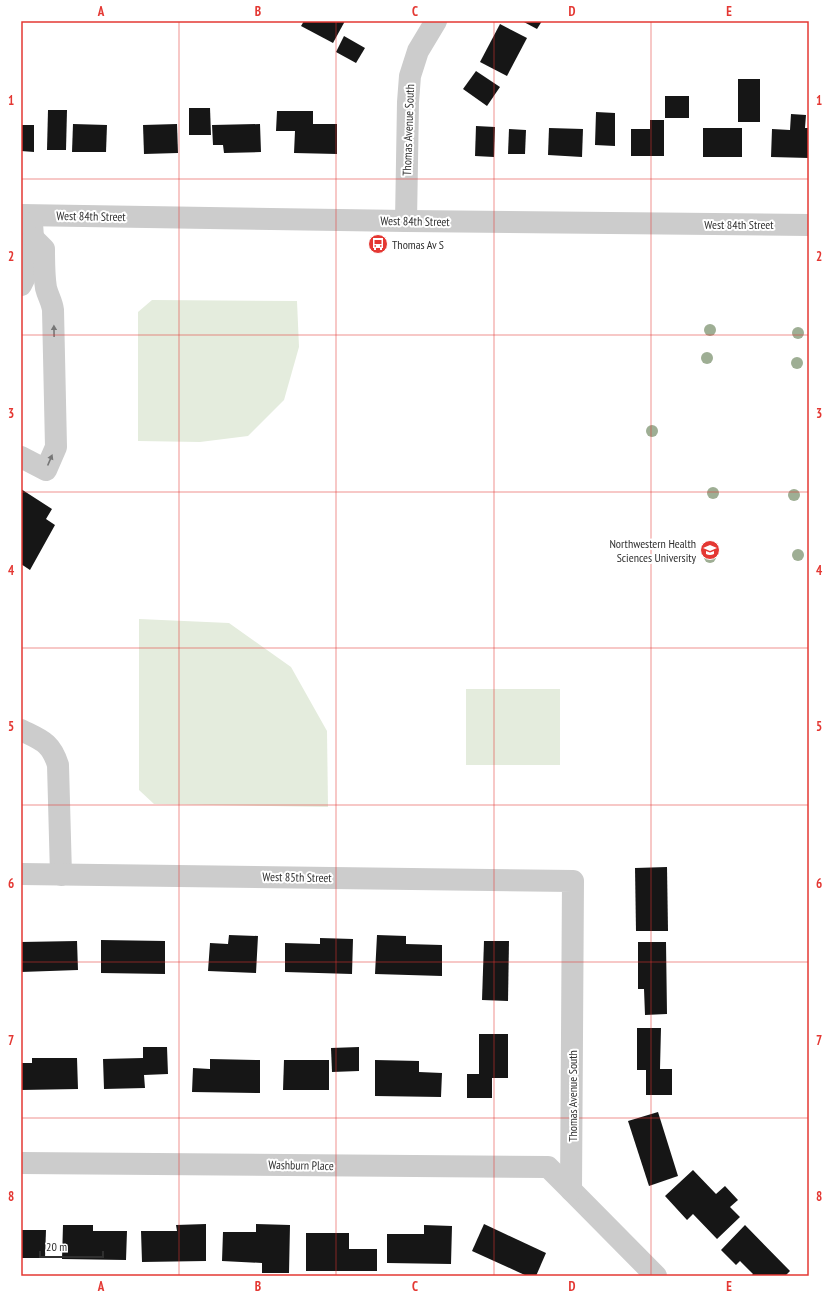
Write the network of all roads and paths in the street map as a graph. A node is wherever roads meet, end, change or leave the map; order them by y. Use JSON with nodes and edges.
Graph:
{"nodes":[{"id":1,"x":436,"y":21,"type":"edge"},
{"id":2,"x":27,"y":215,"type":"edge"},
{"id":3,"x":406,"y":222,"type":"junction"},
{"id":4,"x":809,"y":225,"type":"edge"},
{"id":5,"x":33,"y":238,"type":"junction"},
{"id":6,"x":21,"y":285,"type":"edge"},
{"id":7,"x":47,"y":291,"type":"junction"},
{"id":8,"x":21,"y":292,"type":"edge"},
{"id":9,"x":21,"y":457,"type":"edge"},
{"id":10,"x":21,"y":730,"type":"edge"},
{"id":11,"x":21,"y":874,"type":"edge"},
{"id":12,"x":61,"y":874,"type":"junction"},
{"id":13,"x":573,"y":881,"type":"joint"},
{"id":14,"x":21,"y":1162,"type":"edge"},
{"id":15,"x":571,"y":1190,"type":"junction"},
{"id":16,"x":656,"y":1276,"type":"edge"}],
"edges":[{"from":1,"to":3,"type":"street","name":"Thomas Avenue South"},
{"from":2,"to":3,"type":"street","name":"West 84th Street"},
{"from":2,"to":5,"type":"street"},
{"from":3,"to":4,"type":"street","name":"West 84th Street"},
{"from":5,"to":6,"type":"street"},
{"from":5,"to":7,"type":"street"},
{"from":7,"to":8,"type":"street"},
{"from":9,"to":7,"type":"street","one_way":true},
{"from":10,"to":12,"type":"street"},
{"from":11,"to":12,"type":"street","name":"West 85th Street"},
{"from":12,"to":13,"type":"street","name":"West 85th Street"},
{"from":13,"to":15,"type":"street","name":"Thomas Avenue South"},
{"from":14,"to":15,"type":"street","name":"Washburn Place"},
{"from":15,"to":16,"type":"street"}]}
